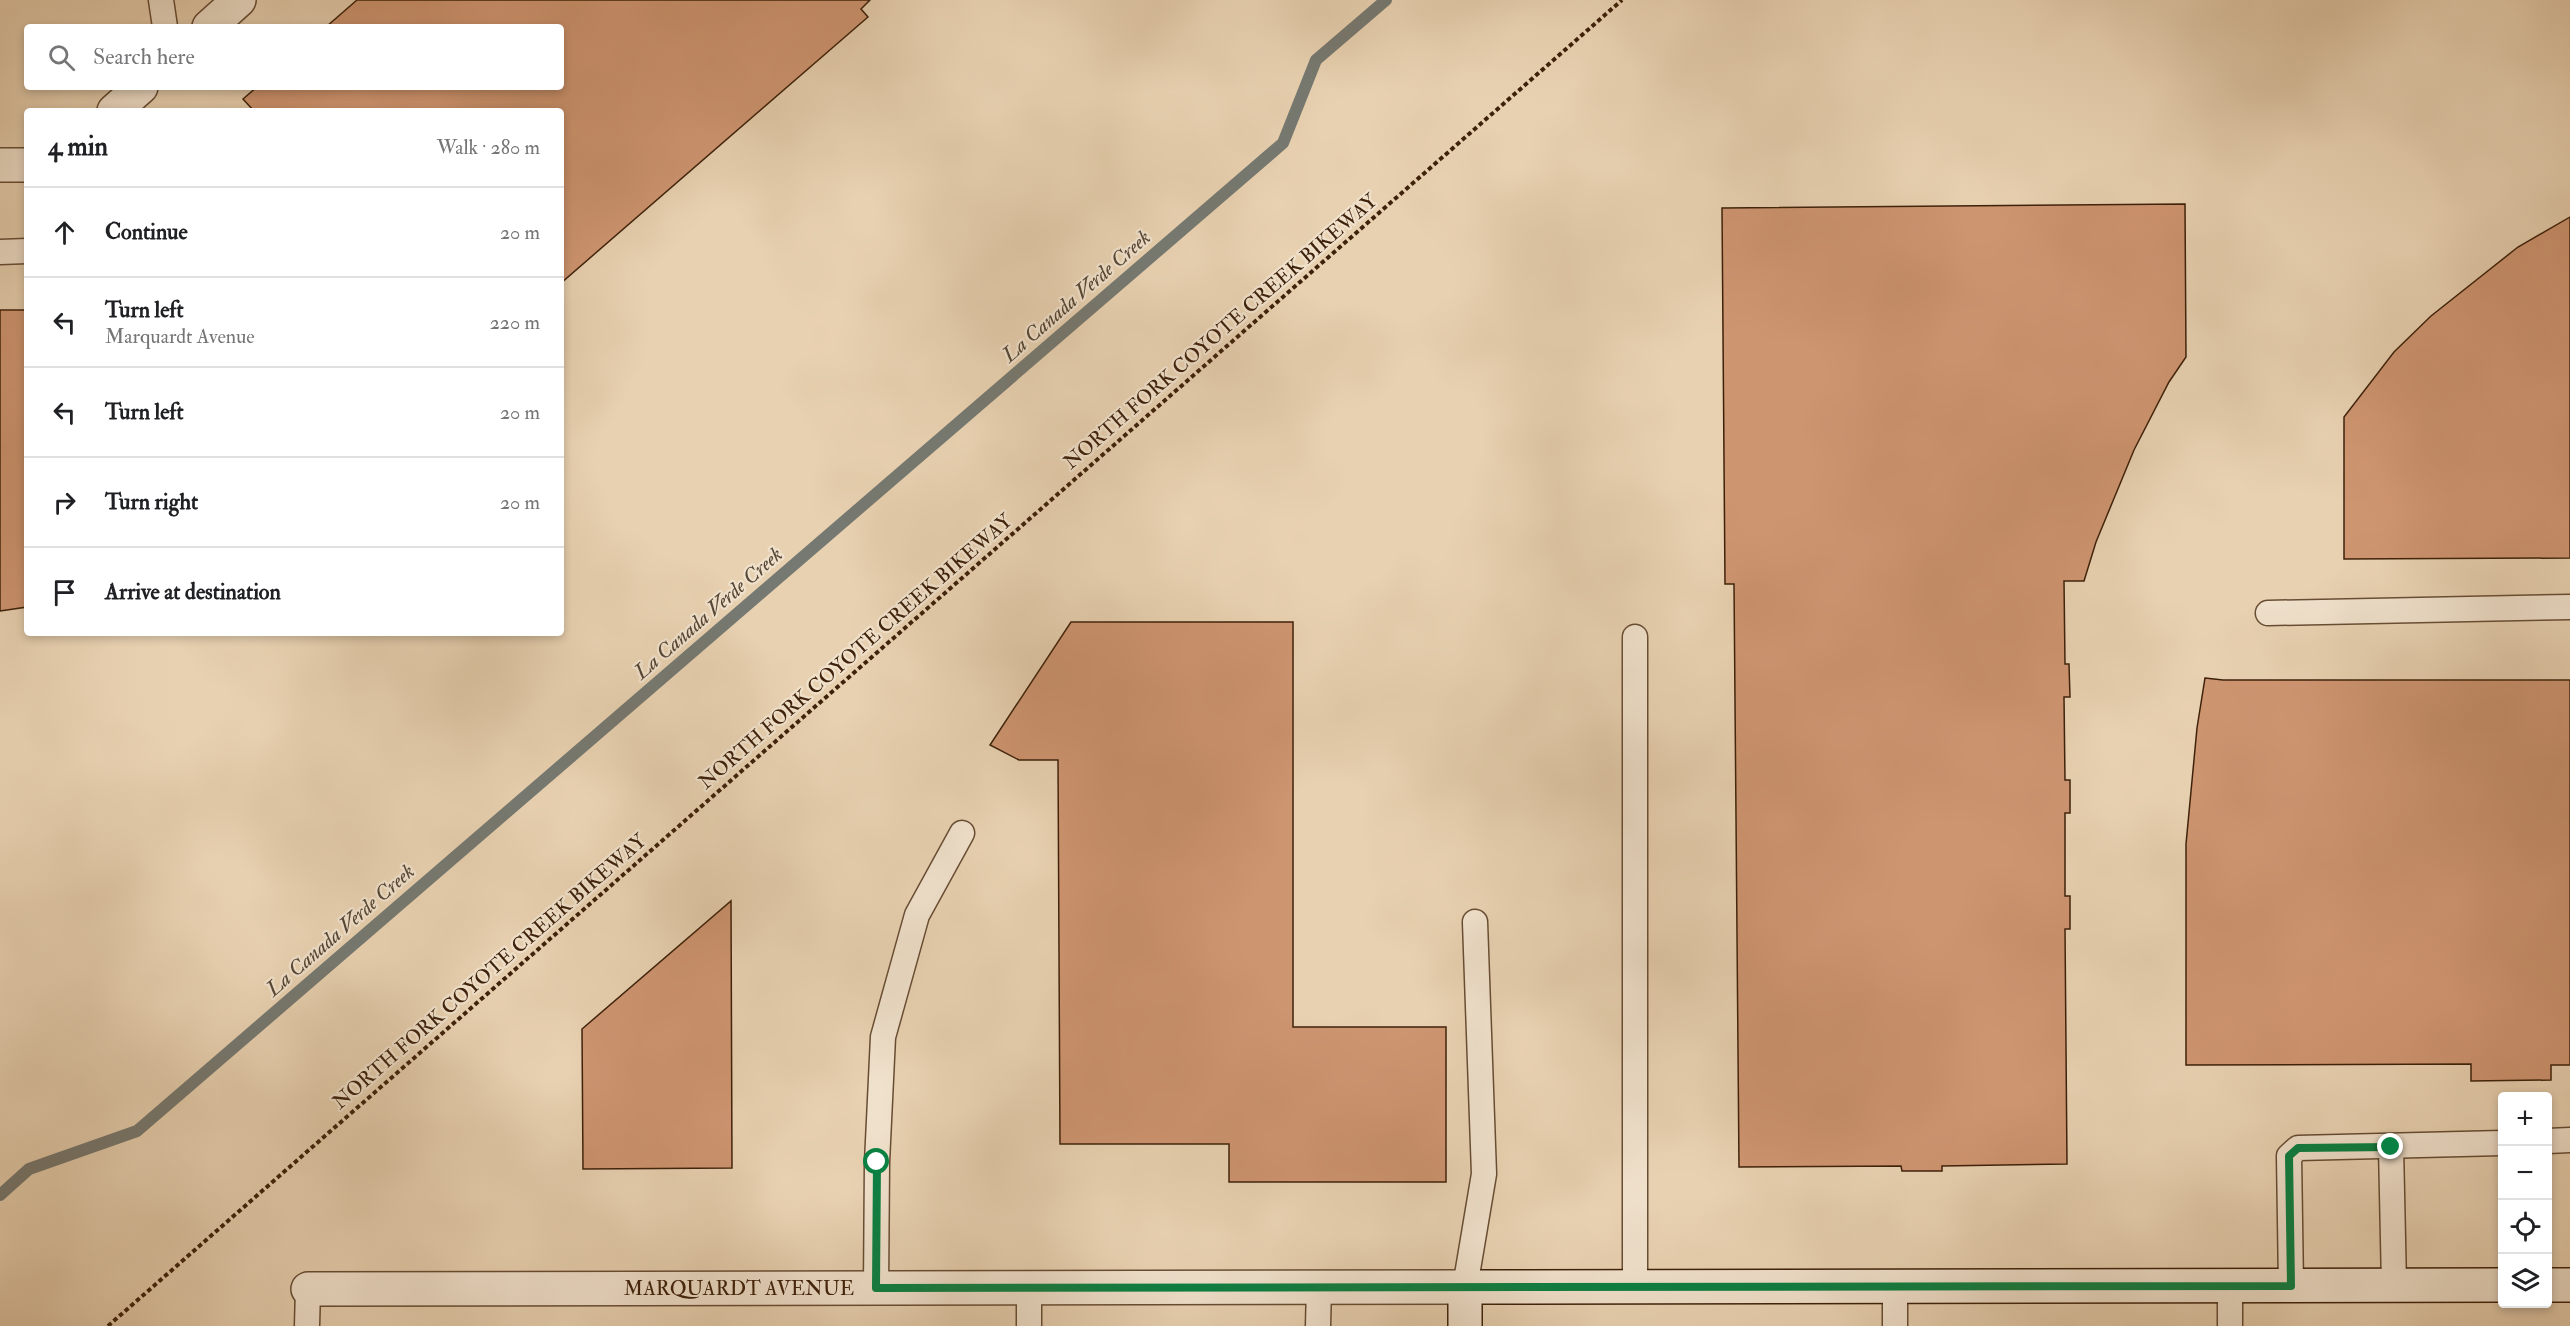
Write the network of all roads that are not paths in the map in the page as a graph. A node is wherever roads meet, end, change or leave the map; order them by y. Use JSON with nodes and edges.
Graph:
{"nodes":[{"id":1,"x":161,"y":0,"type":"edge"},
{"id":2,"x":239,"y":0,"type":"edge"},
{"id":3,"x":165,"y":24,"type":"edge"},
{"id":4,"x":212,"y":24,"type":"edge"},
{"id":5,"x":138,"y":90,"type":"edge"},
{"id":6,"x":117,"y":108,"type":"edge"},
{"id":7,"x":0,"y":165,"type":"edge"},
{"id":8,"x":24,"y":165,"type":"edge"},
{"id":9,"x":24,"y":251,"type":"edge"},
{"id":10,"x":0,"y":252,"type":"edge"},
{"id":11,"x":2570,"y":607,"type":"edge"},
{"id":12,"x":2268,"y":613,"type":"dead end"},
{"id":13,"x":1635,"y":637,"type":"dead end"},
{"id":14,"x":962,"y":833,"type":"dead end"},
{"id":15,"x":1474,"y":922,"type":"dead end"},
{"id":16,"x":2570,"y":1140,"type":"edge"},
{"id":17,"x":2552,"y":1141,"type":"edge"},
{"id":18,"x":2498,"y":1143,"type":"edge"},
{"id":19,"x":2391,"y":1147,"type":"junction"},
{"id":20,"x":2394,"y":1285,"type":"junction"},
{"id":21,"x":2498,"y":1285,"type":"edge"},
{"id":22,"x":2552,"y":1285,"type":"edge"},
{"id":23,"x":2570,"y":1285,"type":"edge"},
{"id":24,"x":1895,"y":1286,"type":"junction"},
{"id":25,"x":2230,"y":1286,"type":"junction"},
{"id":26,"x":2291,"y":1286,"type":"junction"},
{"id":27,"x":1319,"y":1287,"type":"junction"},
{"id":28,"x":1465,"y":1287,"type":"junction"},
{"id":29,"x":1635,"y":1287,"type":"junction"},
{"id":30,"x":876,"y":1288,"type":"junction"},
{"id":31,"x":1029,"y":1288,"type":"junction"},
{"id":32,"x":308,"y":1289,"type":"joint"},
{"id":33,"x":307,"y":1326,"type":"edge"},
{"id":34,"x":1029,"y":1326,"type":"edge"},
{"id":35,"x":1318,"y":1326,"type":"edge"},
{"id":36,"x":1465,"y":1326,"type":"edge"},
{"id":37,"x":1895,"y":1326,"type":"edge"},
{"id":38,"x":2230,"y":1326,"type":"edge"}],
"edges":[{"from":1,"to":3,"type":"lane"},
{"from":2,"to":4,"type":"street"},
{"from":5,"to":6,"type":"street"},
{"from":7,"to":8,"type":"street"},
{"from":9,"to":10,"type":"lane"},
{"from":11,"to":12,"type":"lane"},
{"from":13,"to":29,"type":"lane"},
{"from":14,"to":30,"type":"lane"},
{"from":15,"to":28,"type":"lane"},
{"from":16,"to":17,"type":"lane"},
{"from":18,"to":19,"type":"lane"},
{"from":19,"to":20,"type":"lane"},
{"from":19,"to":26,"type":"lane"},
{"from":20,"to":21,"type":"street","name":"MARQUARDT AVENUE"},
{"from":20,"to":26,"type":"street","name":"MARQUARDT AVENUE"},
{"from":22,"to":23,"type":"street"},
{"from":24,"to":25,"type":"street","name":"MARQUARDT AVENUE"},
{"from":24,"to":29,"type":"street","name":"MARQUARDT AVENUE"},
{"from":24,"to":37,"type":"lane"},
{"from":25,"to":26,"type":"street","name":"MARQUARDT AVENUE"},
{"from":25,"to":38,"type":"lane"},
{"from":27,"to":28,"type":"street","name":"MARQUARDT AVENUE"},
{"from":27,"to":31,"type":"street","name":"MARQUARDT AVENUE"},
{"from":27,"to":35,"type":"lane"},
{"from":28,"to":29,"type":"street","name":"MARQUARDT AVENUE"},
{"from":28,"to":36,"type":"street"},
{"from":30,"to":31,"type":"street","name":"MARQUARDT AVENUE"},
{"from":30,"to":32,"type":"street","name":"MARQUARDT AVENUE"},
{"from":31,"to":34,"type":"lane"},
{"from":32,"to":33,"type":"lane"}]}
